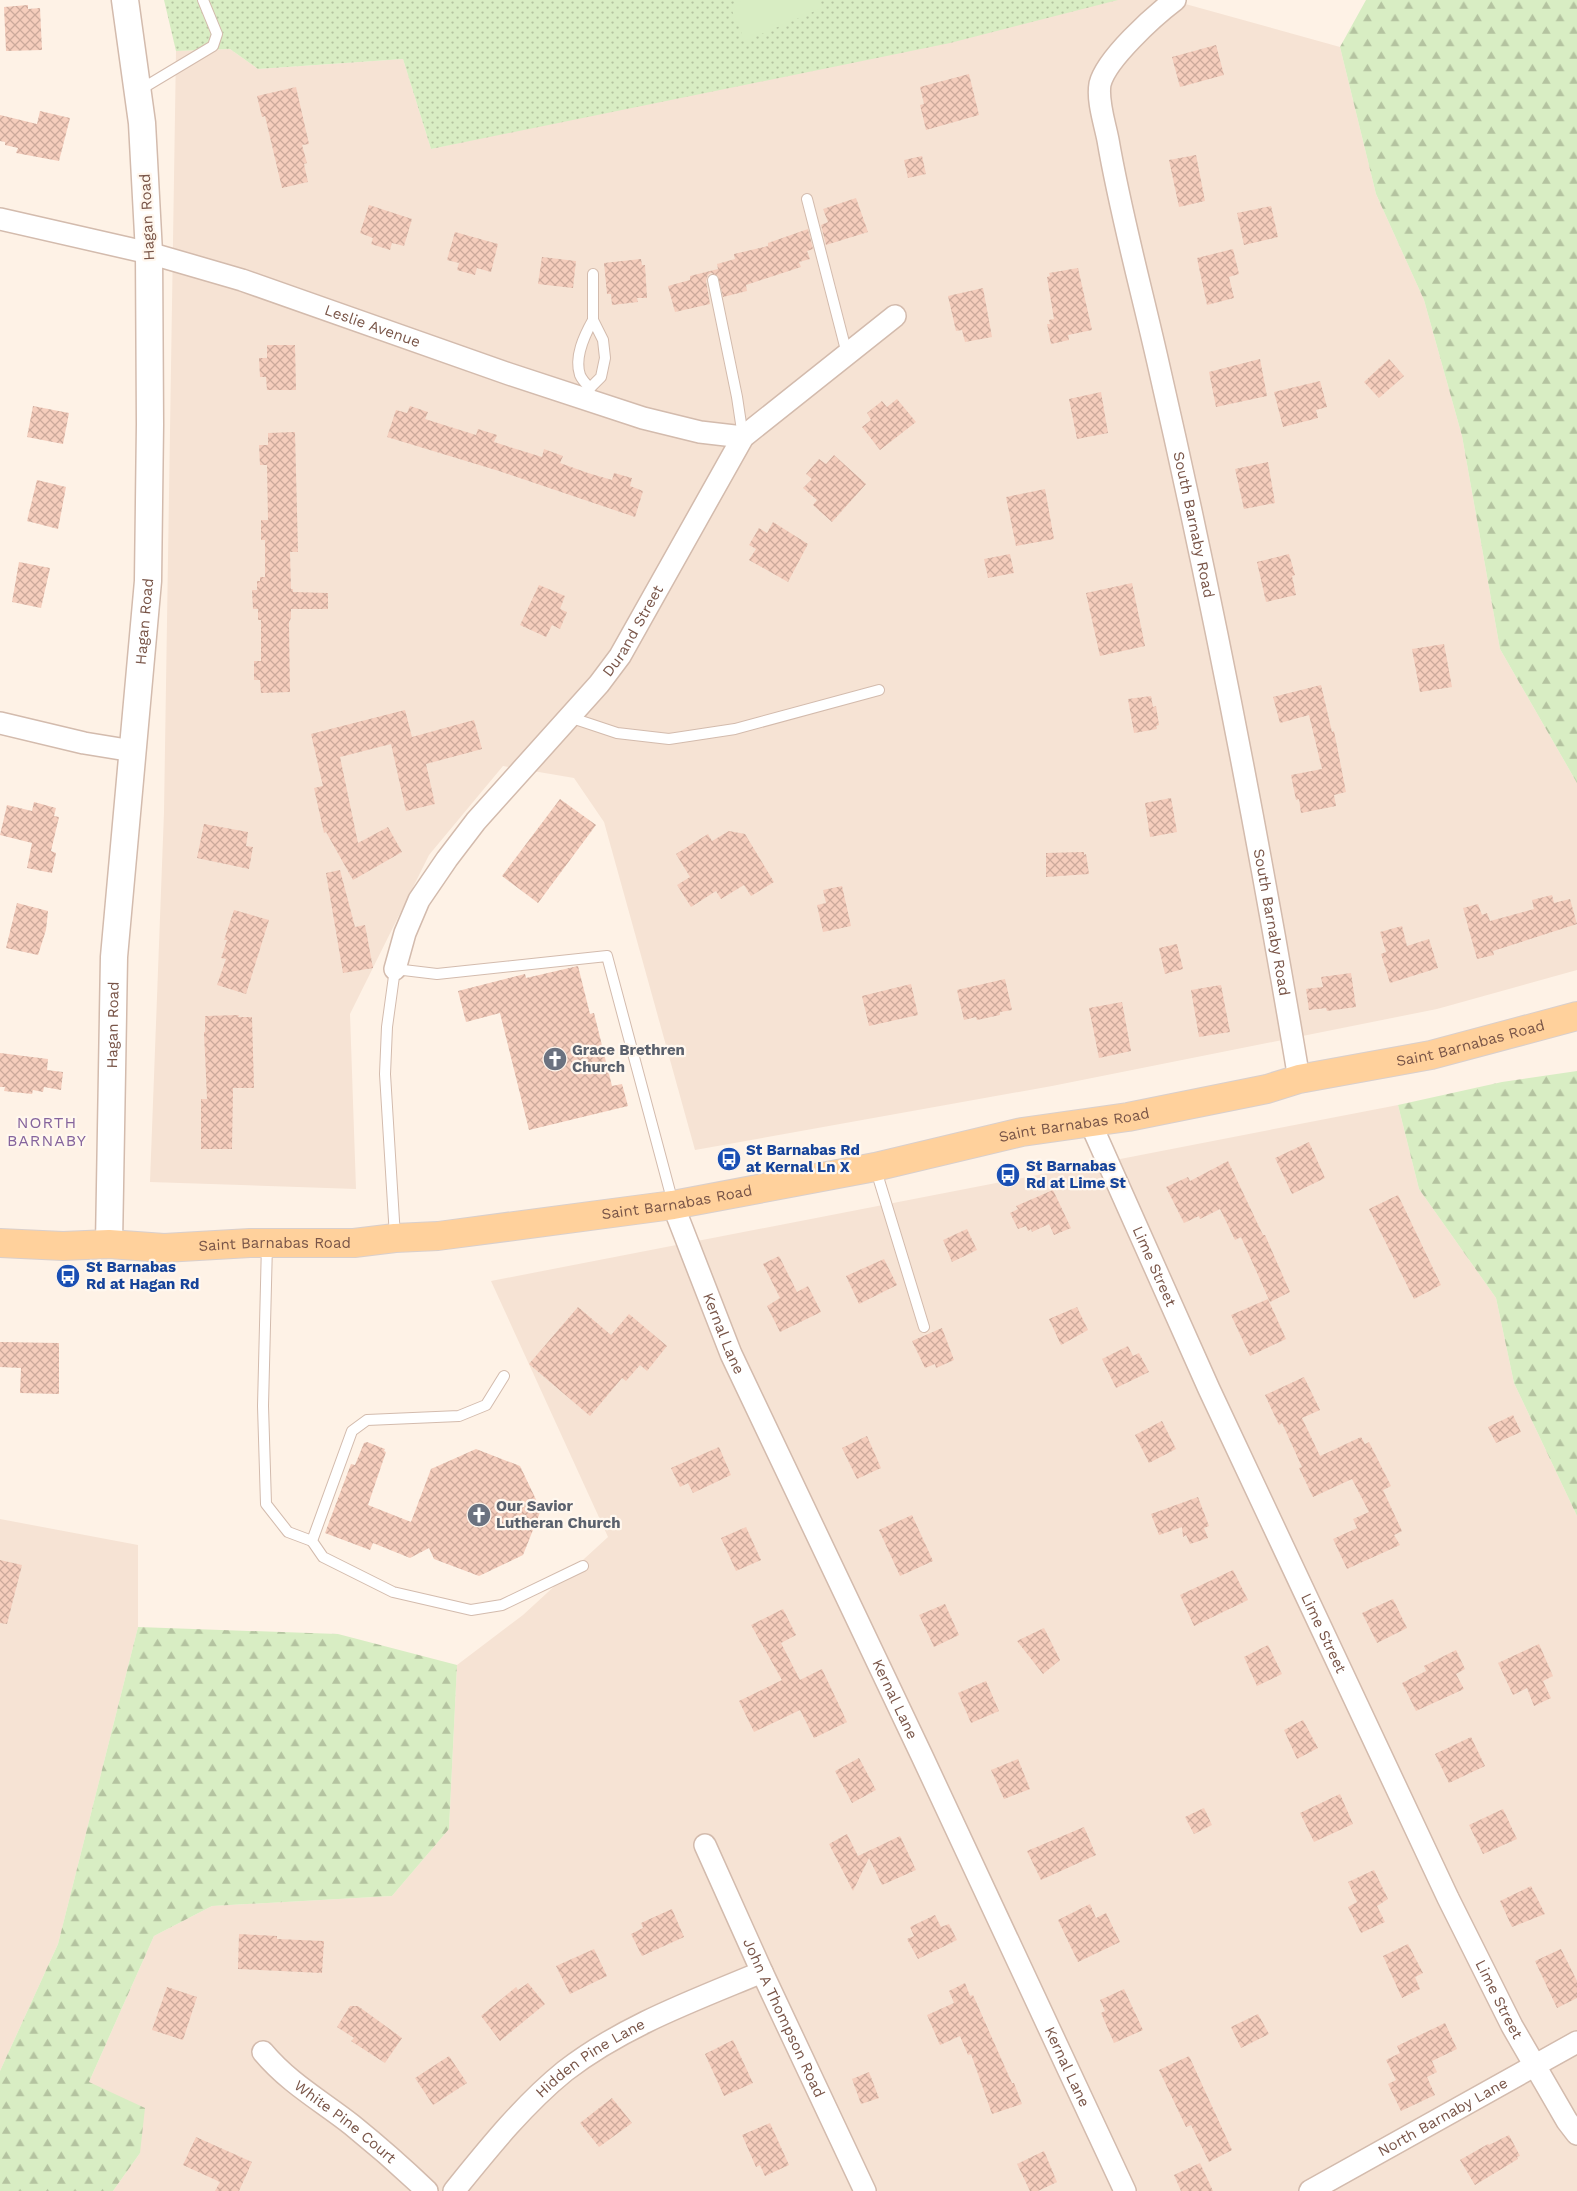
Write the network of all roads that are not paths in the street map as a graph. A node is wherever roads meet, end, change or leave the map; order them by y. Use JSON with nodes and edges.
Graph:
{"nodes":[{"id":1,"x":125,"y":0,"type":"edge"},
{"id":2,"x":203,"y":0,"type":"edge"},
{"id":3,"x":1175,"y":0,"type":"edge"},
{"id":4,"x":138,"y":91,"type":"junction"},
{"id":5,"x":807,"y":199,"type":"dead end"},
{"id":6,"x":0,"y":219,"type":"edge"},
{"id":7,"x":149,"y":253,"type":"junction"},
{"id":8,"x":594,"y":274,"type":"dead end"},
{"id":9,"x":713,"y":280,"type":"dead end"},
{"id":10,"x":895,"y":316,"type":"dead end"},
{"id":11,"x":593,"y":320,"type":"junction"},
{"id":12,"x":847,"y":354,"type":"junction"},
{"id":13,"x":589,"y":394,"type":"junction"},
{"id":14,"x":743,"y":437,"type":"junction"},
{"id":15,"x":878,"y":690,"type":"dead end"},
{"id":16,"x":568,"y":717,"type":"junction"},
{"id":17,"x":0,"y":723,"type":"edge"},
{"id":18,"x":133,"y":751,"type":"junction"},
{"id":19,"x":395,"y":969,"type":"junction"},
{"id":20,"x":1577,"y":1016,"type":"edge"},
{"id":21,"x":1299,"y":1078,"type":"junction"},
{"id":22,"x":1090,"y":1122,"type":"junction"},
{"id":23,"x":875,"y":1166,"type":"junction"},
{"id":24,"x":673,"y":1204,"type":"junction"},
{"id":25,"x":395,"y":1238,"type":"junction"},
{"id":26,"x":0,"y":1243,"type":"edge"},
{"id":27,"x":267,"y":1243,"type":"junction"},
{"id":28,"x":109,"y":1244,"type":"junction"},
{"id":29,"x":924,"y":1327,"type":"dead end"},
{"id":30,"x":504,"y":1376,"type":"dead end"},
{"id":31,"x":312,"y":1542,"type":"junction"},
{"id":32,"x":583,"y":1566,"type":"dead end"},
{"id":33,"x":705,"y":1845,"type":"dead end"},
{"id":34,"x":762,"y":1972,"type":"junction"},
{"id":35,"x":1577,"y":2042,"type":"edge"},
{"id":36,"x":263,"y":2052,"type":"dead end"},
{"id":37,"x":1536,"y":2064,"type":"junction"},
{"id":38,"x":1577,"y":2134,"type":"edge"},
{"id":39,"x":427,"y":2191,"type":"edge"},
{"id":40,"x":454,"y":2191,"type":"edge"},
{"id":41,"x":866,"y":2191,"type":"edge"},
{"id":42,"x":1125,"y":2191,"type":"edge"},
{"id":43,"x":1310,"y":2191,"type":"edge"}],
"edges":[{"from":1,"to":4,"type":"street","name":"Hagan Road"},
{"from":2,"to":4,"type":"lane"},
{"from":3,"to":21,"type":"street","name":"South Barnaby Road"},
{"from":4,"to":7,"type":"street","name":"Hagan Road"},
{"from":5,"to":12,"type":"lane"},
{"from":6,"to":7,"type":"street","name":"Leslie Avenue"},
{"from":7,"to":13,"type":"street","name":"Leslie Avenue"},
{"from":7,"to":18,"type":"street","name":"Hagan Road"},
{"from":8,"to":11,"type":"lane"},
{"from":9,"to":14,"type":"lane"},
{"from":10,"to":12,"type":"street","name":"Durand Street"},
{"from":11,"to":13,"type":"lane"},
{"from":11,"to":13,"type":"lane"},
{"from":12,"to":14,"type":"street","name":"Durand Street"},
{"from":13,"to":14,"type":"street","name":"Leslie Avenue"},
{"from":14,"to":16,"type":"street","name":"Durand Street"},
{"from":15,"to":16,"type":"lane"},
{"from":16,"to":19,"type":"street","name":"Durand Street"},
{"from":17,"to":18,"type":"street"},
{"from":18,"to":28,"type":"street","name":"Hagan Road"},
{"from":19,"to":24,"type":"lane"},
{"from":19,"to":25,"type":"lane"},
{"from":20,"to":21,"type":"main road","name":"Saint Barnabas Road"},
{"from":21,"to":22,"type":"main road","name":"Saint Barnabas Road"},
{"from":22,"to":23,"type":"main road","name":"Saint Barnabas Road"},
{"from":22,"to":37,"type":"street","name":"Lime Street"},
{"from":23,"to":24,"type":"main road","name":"Saint Barnabas Road"},
{"from":23,"to":29,"type":"lane"},
{"from":24,"to":25,"type":"main road","name":"Saint Barnabas Road"},
{"from":24,"to":42,"type":"street","name":"Kernal Lane"},
{"from":25,"to":27,"type":"main road","name":"Saint Barnabas Road"},
{"from":26,"to":28,"type":"main road","name":"Saint Barnabas Road"},
{"from":27,"to":28,"type":"main road","name":"Saint Barnabas Road"},
{"from":27,"to":31,"type":"lane"},
{"from":30,"to":31,"type":"lane"},
{"from":31,"to":32,"type":"lane"},
{"from":33,"to":34,"type":"street","name":"John A Thompson Road"},
{"from":34,"to":40,"type":"street","name":"Hidden Pine Lane"},
{"from":34,"to":41,"type":"street","name":"John A Thompson Road"},
{"from":35,"to":37,"type":"street","name":"North Barnaby Lane"},
{"from":36,"to":39,"type":"street","name":"White Pine Court"},
{"from":37,"to":38,"type":"street","name":"Lime Street"},
{"from":37,"to":43,"type":"street","name":"North Barnaby Lane"}]}
